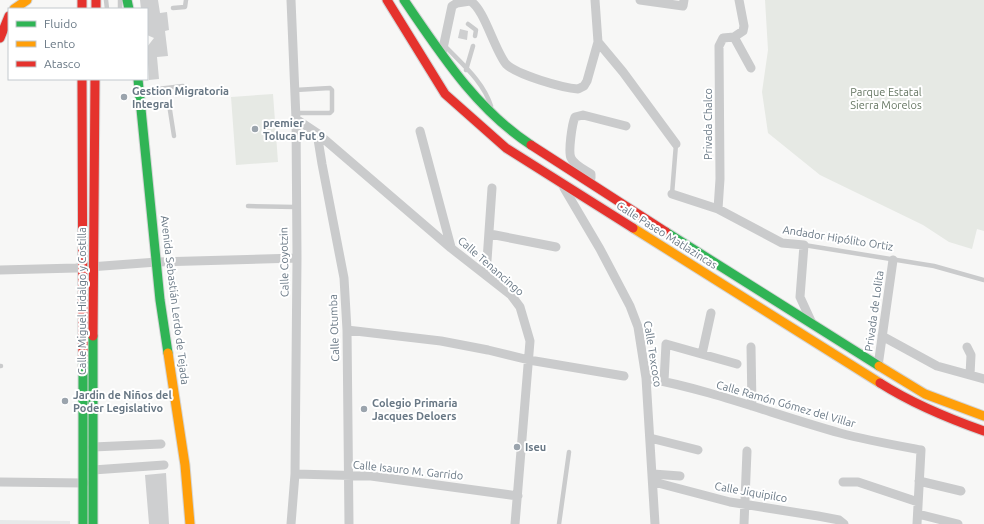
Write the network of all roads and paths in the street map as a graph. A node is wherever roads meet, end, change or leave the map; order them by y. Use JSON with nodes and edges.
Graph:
{"nodes":[{"id":1,"x":27,"y":0,"type":"edge"},
{"id":2,"x":186,"y":0,"type":"edge"},
{"id":3,"x":291,"y":0,"type":"edge"},
{"id":4,"x":387,"y":0,"type":"edge"},
{"id":5,"x":404,"y":0,"type":"edge"},
{"id":6,"x":595,"y":0,"type":"edge"},
{"id":7,"x":640,"y":0,"type":"edge"},
{"id":8,"x":684,"y":0,"type":"edge"},
{"id":9,"x":740,"y":0,"type":"edge"},
{"id":10,"x":15,"y":8,"type":"edge"},
{"id":11,"x":173,"y":8,"type":"dead end"},
{"id":12,"x":8,"y":18,"type":"edge"},
{"id":13,"x":468,"y":24,"type":"dead end"},
{"id":14,"x":738,"y":35,"type":"junction"},
{"id":15,"x":475,"y":36,"type":"dead end"},
{"id":16,"x":0,"y":38,"type":"edge"},
{"id":17,"x":598,"y":42,"type":"junction"},
{"id":18,"x":473,"y":46,"type":"dead end"},
{"id":19,"x":443,"y":49,"type":"junction"},
{"id":20,"x":467,"y":68,"type":"junction"},
{"id":21,"x":751,"y":68,"type":"dead end"},
{"id":22,"x":82,"y":80,"type":"edge"},
{"id":23,"x":95,"y":80,"type":"edge"},
{"id":24,"x":138,"y":80,"type":"edge"},
{"id":25,"x":457,"y":81,"type":"junction"},
{"id":26,"x":183,"y":86,"type":"dead end"},
{"id":27,"x":294,"y":90,"type":"junction"},
{"id":28,"x":139,"y":91,"type":"junction"},
{"id":29,"x":141,"y":106,"type":"junction"},
{"id":30,"x":296,"y":116,"type":"junction"},
{"id":31,"x":496,"y":120,"type":"junction"},
{"id":32,"x":626,"y":126,"type":"dead end"},
{"id":33,"x":420,"y":131,"type":"dead end"},
{"id":34,"x":317,"y":133,"type":"junction"},
{"id":35,"x":174,"y":136,"type":"dead end"},
{"id":36,"x":676,"y":144,"type":"joint"},
{"id":37,"x":561,"y":183,"type":"junction"},
{"id":38,"x":590,"y":184,"type":"junction"},
{"id":39,"x":492,"y":188,"type":"dead end"},
{"id":40,"x":672,"y":194,"type":"joint"},
{"id":41,"x":248,"y":206,"type":"dead end"},
{"id":42,"x":295,"y":207,"type":"junction"},
{"id":43,"x":718,"y":209,"type":"junction"},
{"id":44,"x":490,"y":234,"type":"junction"},
{"id":45,"x":804,"y":245,"type":"junction"},
{"id":46,"x":556,"y":247,"type":"dead end"},
{"id":47,"x":452,"y":248,"type":"junction"},
{"id":48,"x":297,"y":258,"type":"junction"},
{"id":49,"x":894,"y":260,"type":"junction"},
{"id":50,"x":157,"y":262,"type":"junction"},
{"id":51,"x":94,"y":267,"type":"junction"},
{"id":52,"x":82,"y":268,"type":"junction"},
{"id":53,"x":0,"y":270,"type":"edge"},
{"id":54,"x":486,"y":276,"type":"junction"},
{"id":55,"x":984,"y":280,"type":"edge"},
{"id":56,"x":711,"y":312,"type":"dead end"},
{"id":57,"x":813,"y":326,"type":"junction"},
{"id":58,"x":347,"y":330,"type":"junction"},
{"id":59,"x":882,"y":336,"type":"junction"},
{"id":60,"x":751,"y":347,"type":"dead end"},
{"id":61,"x":967,"y":347,"type":"dead end"},
{"id":62,"x":702,"y":354,"type":"junction"},
{"id":63,"x":529,"y":360,"type":"junction"},
{"id":64,"x":737,"y":364,"type":"dead end"},
{"id":65,"x":878,"y":366,"type":"junction"},
{"id":66,"x":970,"y":375,"type":"junction"},
{"id":67,"x":624,"y":376,"type":"dead end"},
{"id":68,"x":646,"y":378,"type":"junction"},
{"id":69,"x":984,"y":379,"type":"edge"},
{"id":70,"x":664,"y":381,"type":"junction"},
{"id":71,"x":752,"y":406,"type":"junction"},
{"id":72,"x":984,"y":416,"type":"edge"},
{"id":73,"x":984,"y":430,"type":"edge"},
{"id":74,"x":650,"y":438,"type":"junction"},
{"id":75,"x":161,"y":444,"type":"dead end"},
{"id":76,"x":93,"y":447,"type":"junction"},
{"id":77,"x":698,"y":450,"type":"dead end"},
{"id":78,"x":747,"y":451,"type":"dead end"},
{"id":79,"x":569,"y":452,"type":"dead end"},
{"id":80,"x":164,"y":465,"type":"dead end"},
{"id":81,"x":93,"y":470,"type":"junction"},
{"id":82,"x":295,"y":474,"type":"junction"},
{"id":83,"x":349,"y":475,"type":"junction"},
{"id":84,"x":680,"y":476,"type":"dead end"},
{"id":85,"x":654,"y":478,"type":"junction"},
{"id":86,"x":919,"y":481,"type":"junction"},
{"id":87,"x":0,"y":482,"type":"edge"},
{"id":88,"x":843,"y":482,"type":"dead end"},
{"id":89,"x":84,"y":483,"type":"junction"},
{"id":90,"x":961,"y":491,"type":"dead end"},
{"id":91,"x":518,"y":496,"type":"junction"},
{"id":92,"x":918,"y":502,"type":"junction"},
{"id":93,"x":746,"y":505,"type":"junction"},
{"id":94,"x":918,"y":519,"type":"edge"},
{"id":95,"x":83,"y":524,"type":"edge"},
{"id":96,"x":93,"y":524,"type":"edge"},
{"id":97,"x":190,"y":524,"type":"edge"},
{"id":98,"x":291,"y":524,"type":"edge"},
{"id":99,"x":349,"y":524,"type":"edge"},
{"id":100,"x":515,"y":524,"type":"edge"},
{"id":101,"x":559,"y":524,"type":"edge"},
{"id":102,"x":655,"y":524,"type":"edge"},
{"id":103,"x":744,"y":524,"type":"edge"},
{"id":104,"x":844,"y":524,"type":"edge"},
{"id":105,"x":958,"y":524,"type":"edge"}],
"edges":[{"from":1,"to":10,"type":"main road"},
{"from":2,"to":11,"type":"lane"},
{"from":3,"to":27,"type":"street","name":"Calle Coyotzin"},
{"from":4,"to":37,"type":"main road","name":"Calle Paseo Matlazincas"},
{"from":5,"to":19,"type":"main road","name":"Calle Paseo Matlazincas"},
{"from":6,"to":17,"type":"street"},
{"from":7,"to":8,"type":"street"},
{"from":9,"to":14,"type":"street"},
{"from":12,"to":16,"type":"main road"},
{"from":13,"to":15,"type":"lane"},
{"from":14,"to":21,"type":"street"},
{"from":14,"to":43,"type":"street","name":"Privada Chalco"},
{"from":17,"to":19,"type":"street"},
{"from":17,"to":36,"type":"street"},
{"from":18,"to":20,"type":"lane"},
{"from":19,"to":20,"type":"lane"},
{"from":19,"to":25,"type":"main road","name":"Calle Paseo Matlazincas"},
{"from":20,"to":25,"type":"lane"},
{"from":20,"to":31,"type":"lane"},
{"from":22,"to":52,"type":"main road","name":"Calle Miguel Hidalgo y Costilla"},
{"from":23,"to":51,"type":"main road","name":"Calle Miguel Hidalgo y Costilla"},
{"from":24,"to":28,"type":"main road","name":"Avenida Sebastián Lerdo de Tejada"},
{"from":25,"to":31,"type":"main road","name":"Calle Paseo Matlazincas"},
{"from":26,"to":28,"type":"lane"},
{"from":27,"to":30,"type":"street","name":"Calle Coyotzin"},
{"from":27,"to":30,"type":"lane"},
{"from":28,"to":29,"type":"main road","name":"Avenida Sebastián Lerdo de Tejada"},
{"from":29,"to":35,"type":"lane"},
{"from":29,"to":50,"type":"main road","name":"Avenida Sebastián Lerdo de Tejada"},
{"from":30,"to":34,"type":"street","name":"Calle Tenancingo"},
{"from":30,"to":42,"type":"street","name":"Calle Coyotzin"},
{"from":31,"to":38,"type":"main road","name":"Calle Paseo Matlazincas"},
{"from":32,"to":38,"type":"street"},
{"from":33,"to":47,"type":"street"},
{"from":34,"to":47,"type":"street","name":"Calle Tenancingo"},
{"from":34,"to":58,"type":"street","name":"Calle Otumba"},
{"from":36,"to":40,"type":"lane"},
{"from":37,"to":68,"type":"street","name":"Calle Texcoco"},
{"from":37,"to":73,"type":"main road","name":"Calle Paseo Matlazincas"},
{"from":38,"to":57,"type":"main road","name":"Calle Paseo Matlazincas"},
{"from":39,"to":44,"type":"street"},
{"from":40,"to":43,"type":"street","name":"Andador Hipólito Ortiz"},
{"from":41,"to":42,"type":"lane"},
{"from":42,"to":48,"type":"street","name":"Calle Coyotzin"},
{"from":43,"to":45,"type":"street","name":"Andador Hipólito Ortiz"},
{"from":44,"to":46,"type":"street"},
{"from":44,"to":54,"type":"street"},
{"from":45,"to":49,"type":"lane","name":"Andador Hipólito Ortiz"},
{"from":45,"to":57,"type":"street"},
{"from":47,"to":54,"type":"street","name":"Calle Tenancingo"},
{"from":48,"to":50,"type":"street"},
{"from":48,"to":82,"type":"street","name":"Calle Coyotzin"},
{"from":49,"to":55,"type":"lane","name":"Andador Hipólito Ortiz"},
{"from":49,"to":59,"type":"street","name":"Privada de Lolita"},
{"from":50,"to":51,"type":"street"},
{"from":50,"to":97,"type":"main road","name":"Avenida Sebastián Lerdo de Tejada"},
{"from":51,"to":52,"type":"street"},
{"from":51,"to":76,"type":"main road","name":"Calle Miguel Hidalgo y Costilla"},
{"from":52,"to":53,"type":"street"},
{"from":52,"to":89,"type":"main road","name":"Calle Miguel Hidalgo y Costilla"},
{"from":54,"to":63,"type":"street","name":"Calle Tenancingo"},
{"from":56,"to":62,"type":"street"},
{"from":57,"to":65,"type":"main road","name":"Calle Paseo Matlazincas"},
{"from":58,"to":63,"type":"street"},
{"from":58,"to":83,"type":"street","name":"Calle Otumba"},
{"from":59,"to":65,"type":"street","name":"Privada de Lolita"},
{"from":59,"to":66,"type":"street"},
{"from":60,"to":71,"type":"street"},
{"from":61,"to":66,"type":"street"},
{"from":62,"to":64,"type":"street"},
{"from":62,"to":70,"type":"street"},
{"from":63,"to":67,"type":"street"},
{"from":63,"to":91,"type":"street","name":"Calle Tenancingo"},
{"from":65,"to":72,"type":"main road","name":"Calle Paseo Matlazincas"},
{"from":66,"to":69,"type":"street"},
{"from":68,"to":70,"type":"street","name":"Calle Ramón Gómez del Villar"},
{"from":68,"to":74,"type":"street","name":"Calle Texcoco"},
{"from":70,"to":71,"type":"street","name":"Calle Ramón Gómez del Villar"},
{"from":71,"to":86,"type":"street","name":"Calle Ramón Gómez del Villar"},
{"from":74,"to":77,"type":"street"},
{"from":74,"to":85,"type":"street","name":"Calle Texcoco"},
{"from":75,"to":76,"type":"street"},
{"from":76,"to":81,"type":"main road","name":"Calle Miguel Hidalgo y Costilla"},
{"from":78,"to":93,"type":"street"},
{"from":79,"to":101,"type":"lane"},
{"from":80,"to":81,"type":"street"},
{"from":81,"to":96,"type":"main road","name":"Calle Miguel Hidalgo y Costilla"},
{"from":82,"to":83,"type":"street","name":"Calle Isauro M. Garrido"},
{"from":82,"to":98,"type":"street","name":"Calle Coyotzin"},
{"from":83,"to":91,"type":"street","name":"Calle Isauro M. Garrido"},
{"from":83,"to":99,"type":"street","name":"Calle Otumba"},
{"from":84,"to":85,"type":"street"},
{"from":85,"to":93,"type":"street","name":"Calle Jiquipilco"},
{"from":85,"to":102,"type":"street","name":"Calle Texcoco"},
{"from":86,"to":90,"type":"street"},
{"from":86,"to":92,"type":"street"},
{"from":87,"to":89,"type":"street"},
{"from":88,"to":92,"type":"street"},
{"from":89,"to":95,"type":"main road","name":"Calle Miguel Hidalgo y Costilla"},
{"from":91,"to":100,"type":"street","name":"Calle Tenancingo"},
{"from":92,"to":94,"type":"street"},
{"from":93,"to":103,"type":"street"},
{"from":93,"to":104,"type":"street","name":"Calle Jiquipilco"},
{"from":94,"to":105,"type":"street"}]}
